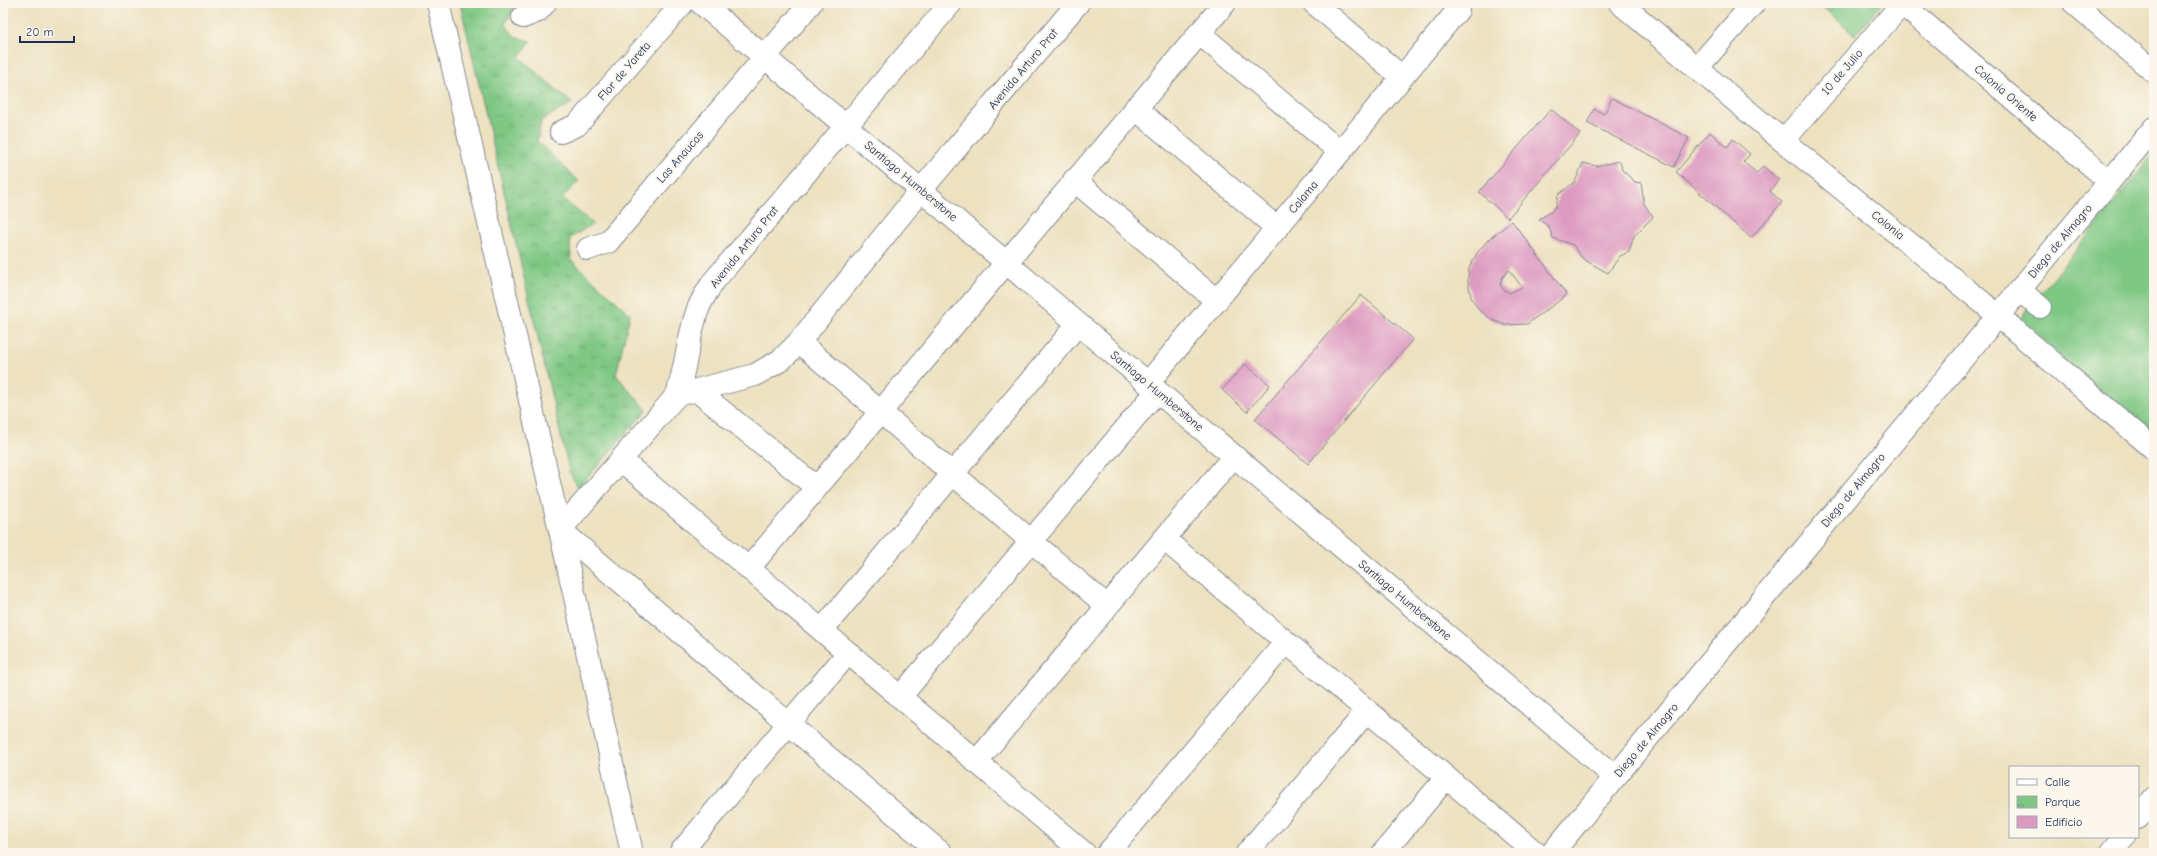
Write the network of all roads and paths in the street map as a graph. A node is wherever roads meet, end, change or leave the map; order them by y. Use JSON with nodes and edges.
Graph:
{"nodes":[{"id":1,"x":438,"y":3,"type":"edge"},
{"id":2,"x":546,"y":3,"type":"edge"},
{"id":3,"x":683,"y":3,"type":"edge"},
{"id":4,"x":701,"y":3,"type":"edge"},
{"id":5,"x":812,"y":3,"type":"edge"},
{"id":6,"x":951,"y":3,"type":"edge"},
{"id":7,"x":1078,"y":3,"type":"edge"},
{"id":8,"x":1224,"y":3,"type":"edge"},
{"id":9,"x":1314,"y":3,"type":"edge"},
{"id":10,"x":1620,"y":3,"type":"edge"},
{"id":11,"x":1754,"y":3,"type":"edge"},
{"id":12,"x":1902,"y":4,"type":"joint"},
{"id":13,"x":1458,"y":6,"type":"edge"},
{"id":14,"x":2083,"y":6,"type":"edge"},
{"id":15,"x":523,"y":17,"type":"dead end"},
{"id":16,"x":1199,"y":33,"type":"junction"},
{"id":17,"x":765,"y":57,"type":"junction"},
{"id":18,"x":1697,"y":68,"type":"junction"},
{"id":19,"x":2154,"y":72,"type":"edge"},
{"id":20,"x":1402,"y":77,"type":"junction"},
{"id":21,"x":1135,"y":108,"type":"junction"},
{"id":22,"x":845,"y":125,"type":"junction"},
{"id":23,"x":2154,"y":128,"type":"edge"},
{"id":24,"x":561,"y":132,"type":"dead end"},
{"id":25,"x":1783,"y":140,"type":"junction"},
{"id":26,"x":1340,"y":152,"type":"junction"},
{"id":27,"x":1074,"y":180,"type":"junction"},
{"id":28,"x":2109,"y":181,"type":"junction"},
{"id":29,"x":921,"y":190,"type":"junction"},
{"id":30,"x":1277,"y":228,"type":"junction"},
{"id":31,"x":588,"y":249,"type":"dead end"},
{"id":32,"x":1005,"y":262,"type":"junction"},
{"id":33,"x":2019,"y":290,"type":"junction"},
{"id":34,"x":1217,"y":301,"type":"junction"},
{"id":35,"x":2040,"y":307,"type":"dead end"},
{"id":36,"x":1998,"y":315,"type":"junction"},
{"id":37,"x":1078,"y":324,"type":"junction"},
{"id":38,"x":799,"y":342,"type":"junction"},
{"id":39,"x":1152,"y":387,"type":"junction"},
{"id":40,"x":687,"y":393,"type":"junction"},
{"id":41,"x":879,"y":412,"type":"junction"},
{"id":42,"x":2154,"y":449,"type":"edge"},
{"id":43,"x":1234,"y":456,"type":"junction"},
{"id":44,"x":621,"y":460,"type":"junction"},
{"id":45,"x":952,"y":474,"type":"junction"},
{"id":46,"x":816,"y":487,"type":"junction"},
{"id":47,"x":560,"y":530,"type":"junction"},
{"id":48,"x":1164,"y":539,"type":"junction"},
{"id":49,"x":1030,"y":541,"type":"junction"},
{"id":50,"x":749,"y":568,"type":"junction"},
{"id":51,"x":1107,"y":606,"type":"junction"},
{"id":52,"x":822,"y":630,"type":"junction"},
{"id":53,"x":1286,"y":642,"type":"junction"},
{"id":54,"x":848,"y":653,"type":"junction"},
{"id":55,"x":900,"y":697,"type":"junction"},
{"id":56,"x":1367,"y":711,"type":"junction"},
{"id":57,"x":788,"y":724,"type":"junction"},
{"id":58,"x":976,"y":762,"type":"junction"},
{"id":59,"x":1615,"y":777,"type":"junction"},
{"id":60,"x":1446,"y":778,"type":"junction"},
{"id":61,"x":2154,"y":798,"type":"edge"},
{"id":62,"x":2139,"y":817,"type":"edge"},
{"id":63,"x":2123,"y":838,"type":"edge"},
{"id":64,"x":632,"y":853,"type":"edge"},
{"id":65,"x":680,"y":853,"type":"edge"},
{"id":66,"x":941,"y":853,"type":"edge"},
{"id":67,"x":1084,"y":853,"type":"edge"},
{"id":68,"x":1108,"y":853,"type":"edge"},
{"id":69,"x":1247,"y":853,"type":"edge"},
{"id":70,"x":1383,"y":853,"type":"edge"},
{"id":71,"x":1536,"y":853,"type":"edge"},
{"id":72,"x":1552,"y":853,"type":"edge"},
{"id":73,"x":2111,"y":853,"type":"edge"}],
"edges":[{"from":1,"to":47,"type":"street"},
{"from":2,"to":15,"type":"street"},
{"from":3,"to":24,"type":"street","name":"Flor de Yareta"},
{"from":4,"to":17,"type":"street","name":"Santiago Humberstone"},
{"from":5,"to":17,"type":"street","name":"Las Anaucas"},
{"from":6,"to":22,"type":"street","name":"Avenida Arturo Prat"},
{"from":7,"to":29,"type":"street","name":"Avenida Arturo Prat"},
{"from":8,"to":16,"type":"street"},
{"from":9,"to":20,"type":"street"},
{"from":10,"to":18,"type":"street","name":"Colonia"},
{"from":11,"to":18,"type":"street"},
{"from":12,"to":25,"type":"street","name":"10 de Julio"},
{"from":12,"to":28,"type":"street","name":"Colonia Oriente"},
{"from":13,"to":20,"type":"street","name":"Calama"},
{"from":14,"to":19,"type":"street"},
{"from":16,"to":21,"type":"street"},
{"from":16,"to":26,"type":"street"},
{"from":17,"to":22,"type":"street","name":"Santiago Humberstone"},
{"from":17,"to":31,"type":"street","name":"Las Anaucas"},
{"from":18,"to":25,"type":"street","name":"Colonia"},
{"from":20,"to":26,"type":"street","name":"Calama"},
{"from":21,"to":27,"type":"street"},
{"from":21,"to":30,"type":"street"},
{"from":22,"to":29,"type":"street","name":"Santiago Humberstone"},
{"from":22,"to":40,"type":"street","name":"Avenida Arturo Prat"},
{"from":23,"to":28,"type":"street","name":"Diego de Almagro"},
{"from":25,"to":36,"type":"street","name":"Colonia"},
{"from":26,"to":30,"type":"street","name":"Calama"},
{"from":27,"to":32,"type":"street"},
{"from":27,"to":34,"type":"street"},
{"from":28,"to":33,"type":"street","name":"Diego de Almagro"},
{"from":29,"to":32,"type":"street","name":"Santiago Humberstone"},
{"from":29,"to":38,"type":"street","name":"Avenida Arturo Prat"},
{"from":30,"to":34,"type":"street","name":"Calama"},
{"from":32,"to":37,"type":"street","name":"Santiago Humberstone"},
{"from":32,"to":41,"type":"street"},
{"from":33,"to":35,"type":"street"},
{"from":33,"to":36,"type":"street","name":"Diego de Almagro"},
{"from":34,"to":39,"type":"street","name":"Calama"},
{"from":36,"to":42,"type":"street","name":"Colonia"},
{"from":36,"to":59,"type":"street","name":"Diego de Almagro"},
{"from":37,"to":39,"type":"street","name":"Santiago Humberstone"},
{"from":37,"to":45,"type":"street"},
{"from":38,"to":40,"type":"street","name":"Avenida Arturo Prat"},
{"from":38,"to":41,"type":"street"},
{"from":39,"to":43,"type":"street","name":"Santiago Humberstone"},
{"from":39,"to":49,"type":"street","name":"Calama"},
{"from":40,"to":44,"type":"street","name":"Avenida Arturo Prat"},
{"from":40,"to":46,"type":"street"},
{"from":41,"to":45,"type":"street"},
{"from":41,"to":46,"type":"street"},
{"from":43,"to":48,"type":"street"},
{"from":43,"to":59,"type":"street","name":"Santiago Humberstone"},
{"from":44,"to":47,"type":"street","name":"Avenida Arturo Prat"},
{"from":44,"to":50,"type":"street"},
{"from":45,"to":49,"type":"street"},
{"from":45,"to":52,"type":"street"},
{"from":46,"to":50,"type":"street"},
{"from":47,"to":57,"type":"street"},
{"from":47,"to":64,"type":"street"},
{"from":48,"to":51,"type":"street"},
{"from":48,"to":53,"type":"street"},
{"from":49,"to":51,"type":"street"},
{"from":49,"to":55,"type":"street","name":"Calama"},
{"from":50,"to":52,"type":"street"},
{"from":51,"to":58,"type":"street"},
{"from":52,"to":54,"type":"street"},
{"from":53,"to":56,"type":"street"},
{"from":53,"to":68,"type":"street"},
{"from":54,"to":55,"type":"street"},
{"from":54,"to":57,"type":"street"},
{"from":55,"to":58,"type":"street"},
{"from":56,"to":60,"type":"street"},
{"from":56,"to":69,"type":"street"},
{"from":57,"to":65,"type":"street"},
{"from":57,"to":66,"type":"street"},
{"from":58,"to":67,"type":"street"},
{"from":59,"to":72,"type":"street","name":"Diego de Almagro"},
{"from":60,"to":70,"type":"street"},
{"from":60,"to":71,"type":"street"},
{"from":61,"to":62,"type":"street"},
{"from":63,"to":73,"type":"street"}]}
